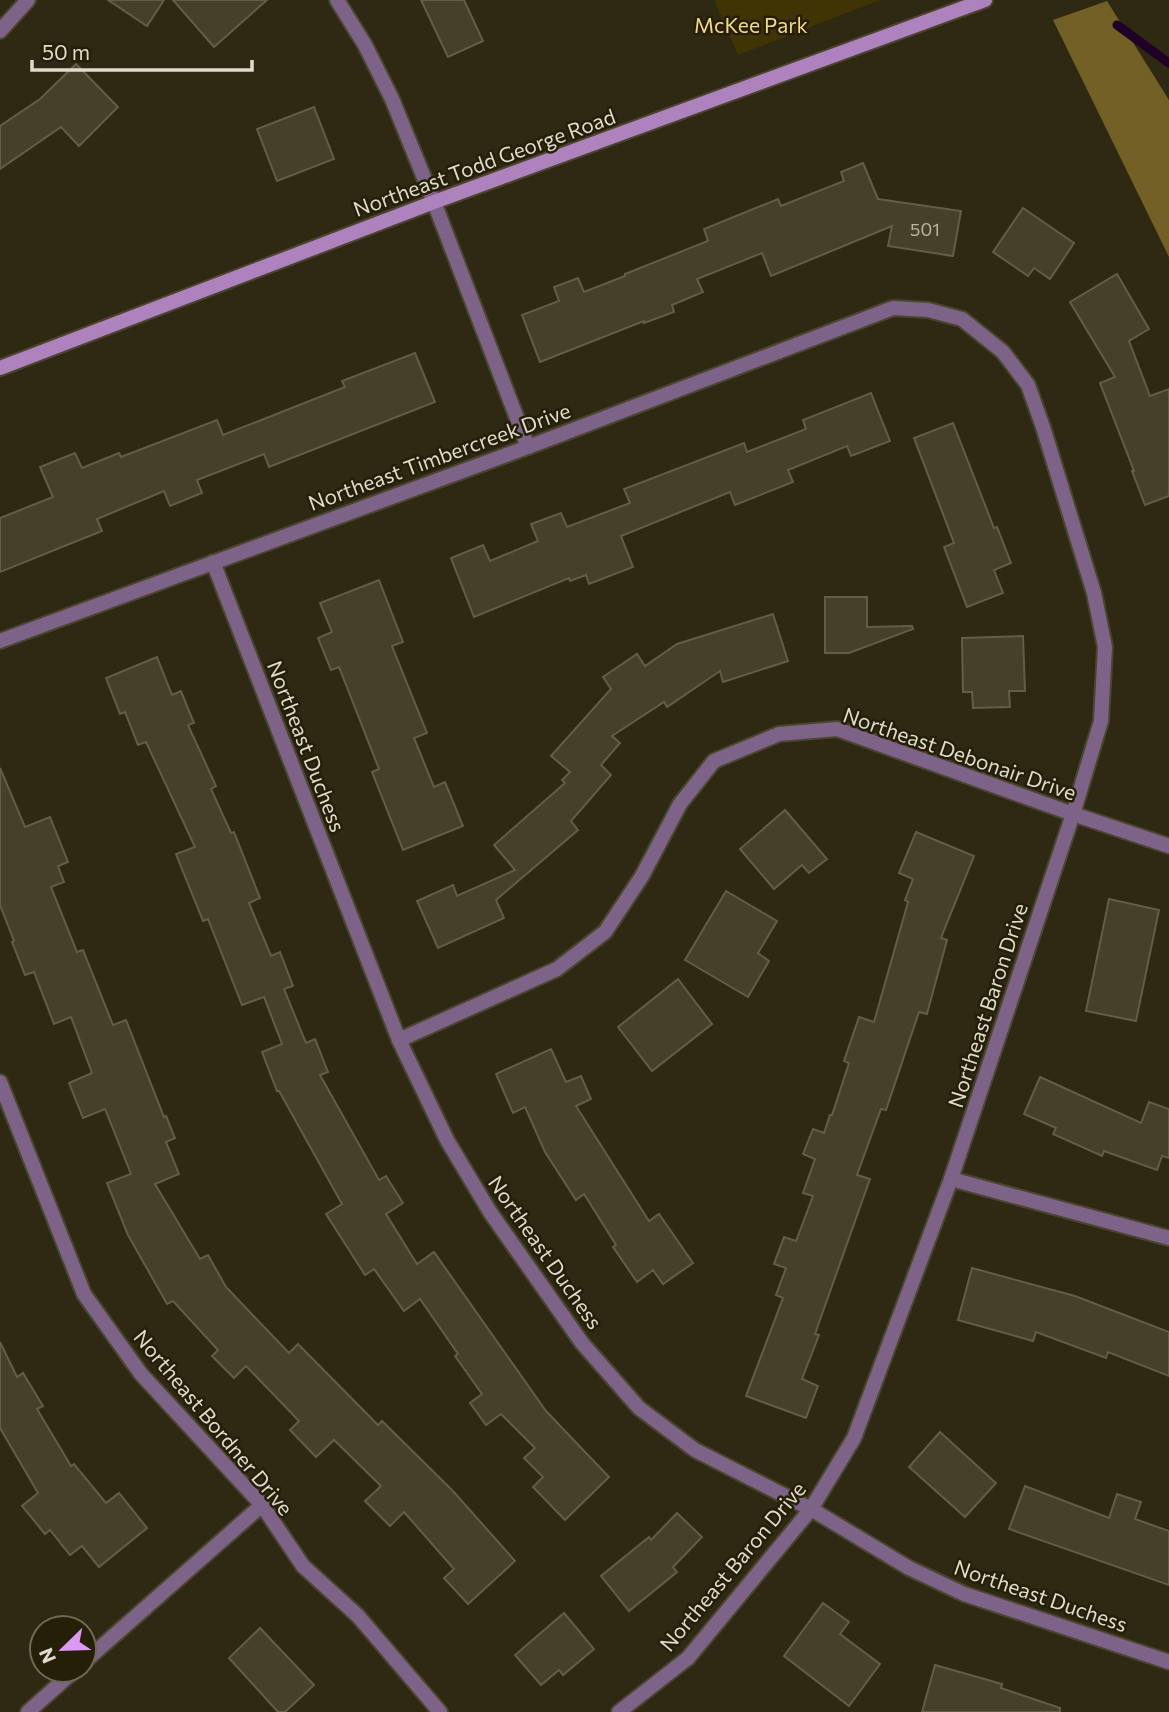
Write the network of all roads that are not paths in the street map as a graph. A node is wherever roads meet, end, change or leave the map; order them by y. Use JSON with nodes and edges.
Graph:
{"nodes":[{"id":1,"x":27,"y":0,"type":"edge"},
{"id":2,"x":337,"y":0,"type":"edge"},
{"id":3,"x":985,"y":0,"type":"edge"},
{"id":4,"x":0,"y":31,"type":"edge"},
{"id":5,"x":434,"y":202,"type":"junction"},
{"id":6,"x":892,"y":308,"type":"joint"},
{"id":7,"x":0,"y":368,"type":"edge"},
{"id":8,"x":528,"y":447,"type":"junction"},
{"id":9,"x":213,"y":562,"type":"junction"},
{"id":10,"x":0,"y":642,"type":"edge"},
{"id":11,"x":1073,"y":814,"type":"junction"},
{"id":12,"x":1169,"y":846,"type":"edge"},
{"id":13,"x":398,"y":1040,"type":"junction"},
{"id":14,"x":0,"y":1082,"type":"edge"},
{"id":15,"x":951,"y":1179,"type":"junction"},
{"id":16,"x":1169,"y":1238,"type":"edge"},
{"id":17,"x":262,"y":1504,"type":"junction"},
{"id":18,"x":811,"y":1509,"type":"junction"},
{"id":19,"x":98,"y":1650,"type":"edge"},
{"id":20,"x":1169,"y":1662,"type":"edge"},
{"id":21,"x":59,"y":1684,"type":"edge"},
{"id":22,"x":28,"y":1712,"type":"edge"},
{"id":23,"x":440,"y":1712,"type":"edge"},
{"id":24,"x":619,"y":1712,"type":"edge"}],
"edges":[{"from":1,"to":4,"type":"street"},
{"from":2,"to":5,"type":"street"},
{"from":3,"to":5,"type":"main road","name":"Northeast Todd George Road"},
{"from":5,"to":7,"type":"main road","name":"Northeast Todd George Road"},
{"from":5,"to":8,"type":"street"},
{"from":6,"to":8,"type":"street","name":"Northeast Timbercreek Drive"},
{"from":6,"to":11,"type":"street","name":"Northeast Baron Drive"},
{"from":8,"to":9,"type":"street","name":"Northeast Timbercreek Drive"},
{"from":9,"to":10,"type":"street","name":"Northeast Timbercreek Drive"},
{"from":9,"to":13,"type":"street","name":"Northeast Duchess"},
{"from":11,"to":12,"type":"street","name":"Northeast Debonair Drive"},
{"from":11,"to":13,"type":"street","name":"Northeast Debonair Drive"},
{"from":11,"to":15,"type":"street","name":"Northeast Baron Drive"},
{"from":13,"to":18,"type":"street","name":"Northeast Duchess"},
{"from":14,"to":17,"type":"street","name":"Northeast Bordner Drive"},
{"from":15,"to":16,"type":"street"},
{"from":15,"to":18,"type":"street","name":"Northeast Baron Drive"},
{"from":17,"to":19,"type":"street"},
{"from":17,"to":23,"type":"street","name":"Northeast Bordner Drive"},
{"from":18,"to":20,"type":"street","name":"Northeast Duchess"},
{"from":18,"to":24,"type":"street","name":"Northeast Baron Drive"},
{"from":21,"to":22,"type":"street"}]}
